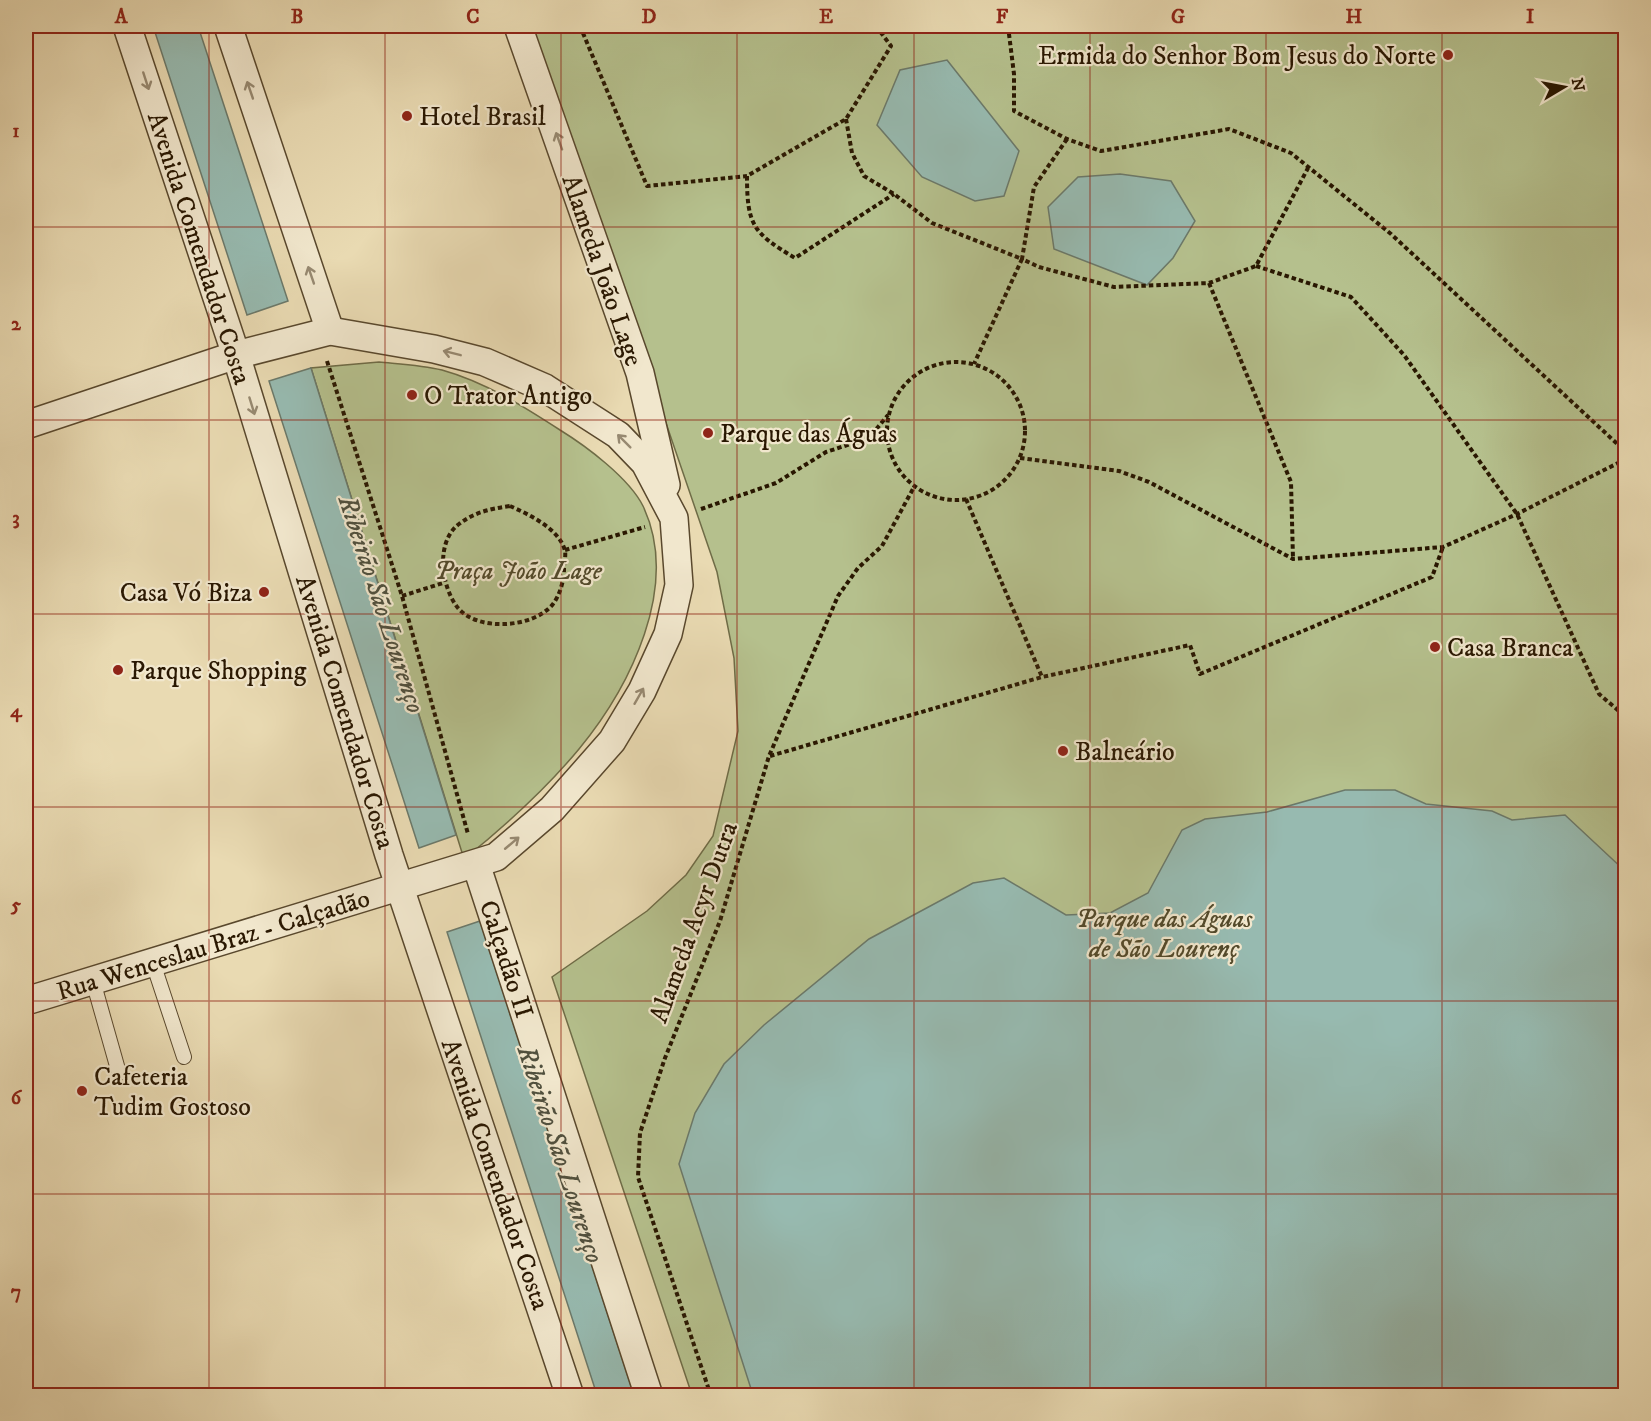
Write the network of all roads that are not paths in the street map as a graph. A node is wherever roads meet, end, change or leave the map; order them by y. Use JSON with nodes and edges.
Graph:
{"nodes":[{"id":1,"x":127,"y":26,"type":"edge"},
{"id":2,"x":228,"y":26,"type":"edge"},
{"id":3,"x":518,"y":26,"type":"edge"},
{"id":4,"x":330,"y":331,"type":"junction"},
{"id":5,"x":236,"y":355,"type":"junction"},
{"id":6,"x":26,"y":425,"type":"edge"},
{"id":7,"x":674,"y":518,"type":"junction"},
{"id":8,"x":476,"y":864,"type":"junction"},
{"id":9,"x":401,"y":888,"type":"junction"},
{"id":10,"x":153,"y":963,"type":"junction"},
{"id":11,"x":93,"y":981,"type":"junction"},
{"id":12,"x":26,"y":1001,"type":"edge"},
{"id":13,"x":184,"y":1058,"type":"dead end"},
{"id":14,"x":119,"y":1073,"type":"dead end"},
{"id":15,"x":570,"y":1395,"type":"edge"},
{"id":16,"x":650,"y":1395,"type":"edge"}],
"edges":[{"from":1,"to":5,"type":"street","name":"Avenida Comendador Costa","one_way":true},
{"from":4,"to":2,"type":"street","one_way":true},
{"from":7,"to":3,"type":"street","name":"Alameda João Lage","one_way":true},
{"from":4,"to":5,"type":"street"},
{"from":7,"to":4,"type":"street","one_way":true},
{"from":5,"to":6,"type":"street"},
{"from":5,"to":9,"type":"street","name":"Avenida Comendador Costa","one_way":true},
{"from":8,"to":7,"type":"street","one_way":true},
{"from":8,"to":9,"type":"street"},
{"from":8,"to":16,"type":"street","name":"Calçadão II"},
{"from":9,"to":10,"type":"street","name":"Rua Wenceslau Braz - Calçadão"},
{"from":9,"to":15,"type":"street","name":"Avenida Comendador Costa"},
{"from":10,"to":11,"type":"street","name":"Rua Wenceslau Braz - Calçadão"},
{"from":10,"to":13,"type":"lane"},
{"from":11,"to":12,"type":"street","name":"Rua Wenceslau Braz - Calçadão"},
{"from":11,"to":14,"type":"lane"}]}
